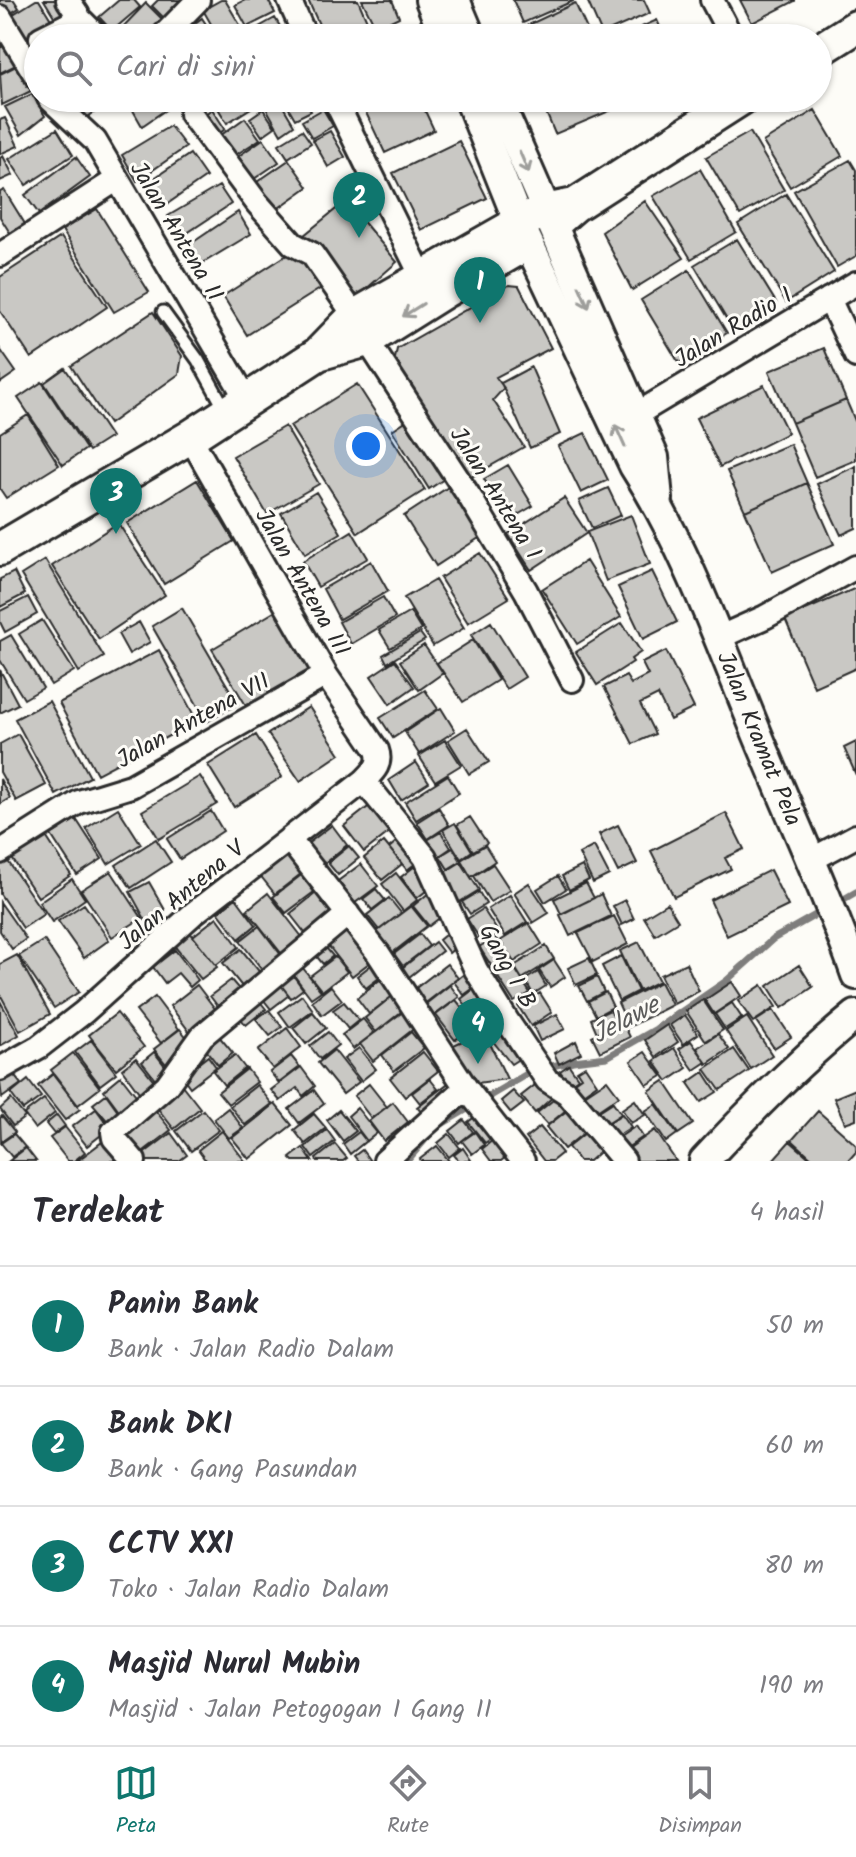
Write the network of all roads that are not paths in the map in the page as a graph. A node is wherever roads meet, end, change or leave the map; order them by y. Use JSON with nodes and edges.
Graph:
{"nodes":[{"id":1,"x":68,"y":0,"type":"edge"},
{"id":2,"x":198,"y":0,"type":"edge"},
{"id":3,"x":289,"y":0,"type":"edge"},
{"id":4,"x":430,"y":0,"type":"edge"},
{"id":5,"x":455,"y":0,"type":"edge"},
{"id":6,"x":712,"y":0,"type":"edge"},
{"id":7,"x":0,"y":17,"type":"edge"},
{"id":8,"x":69,"y":24,"type":"joint"},
{"id":9,"x":85,"y":24,"type":"edge"},
{"id":10,"x":175,"y":24,"type":"edge"},
{"id":11,"x":300,"y":24,"type":"edge"},
{"id":12,"x":439,"y":24,"type":"edge"},
{"id":13,"x":465,"y":24,"type":"edge"},
{"id":14,"x":725,"y":24,"type":"edge"},
{"id":15,"x":856,"y":27,"type":"edge"},
{"id":16,"x":24,"y":35,"type":"edge"},
{"id":17,"x":832,"y":42,"type":"edge"},
{"id":18,"x":64,"y":112,"type":"edge"},
{"id":19,"x":341,"y":112,"type":"edge"},
{"id":20,"x":477,"y":112,"type":"edge"},
{"id":21,"x":502,"y":112,"type":"edge"},
{"id":22,"x":720,"y":112,"type":"edge"},
{"id":23,"x":191,"y":114,"type":"dead end"},
{"id":24,"x":116,"y":180,"type":"junction"},
{"id":25,"x":544,"y":222,"type":"junction"},
{"id":26,"x":0,"y":255,"type":"edge"},
{"id":27,"x":422,"y":277,"type":"junction"},
{"id":28,"x":856,"y":283,"type":"edge"},
{"id":29,"x":829,"y":299,"type":"junction"},
{"id":30,"x":163,"y":312,"type":"dead end"},
{"id":31,"x":361,"y":328,"type":"junction"},
{"id":32,"x":856,"y":356,"type":"edge"},
{"id":33,"x":237,"y":407,"type":"junction"},
{"id":34,"x":637,"y":414,"type":"junction"},
{"id":35,"x":190,"y":437,"type":"junction"},
{"id":36,"x":658,"y":504,"type":"junction"},
{"id":37,"x":0,"y":549,"type":"edge"},
{"id":38,"x":856,"y":567,"type":"edge"},
{"id":39,"x":718,"y":638,"type":"junction"},
{"id":40,"x":326,"y":675,"type":"junction"},
{"id":41,"x":572,"y":680,"type":"dead end"},
{"id":42,"x":377,"y":750,"type":"joint"},
{"id":43,"x":364,"y":781,"type":"junction"},
{"id":44,"x":856,"y":836,"type":"edge"},
{"id":45,"x":289,"y":839,"type":"junction"},
{"id":46,"x":0,"y":852,"type":"edge"},
{"id":47,"x":811,"y":860,"type":"junction"},
{"id":48,"x":348,"y":914,"type":"junction"},
{"id":49,"x":856,"y":975,"type":"edge"},
{"id":50,"x":856,"y":1015,"type":"edge"},
{"id":51,"x":0,"y":1069,"type":"edge"},
{"id":52,"x":475,"y":1099,"type":"junction"},
{"id":53,"x":134,"y":1161,"type":"edge"},
{"id":54,"x":385,"y":1161,"type":"edge"},
{"id":55,"x":523,"y":1161,"type":"edge"},
{"id":56,"x":624,"y":1161,"type":"edge"},
{"id":57,"x":704,"y":1161,"type":"edge"}],
"edges":[{"from":1,"to":8,"type":"street"},
{"from":2,"to":10,"type":"street"},
{"from":3,"to":11,"type":"street"},
{"from":4,"to":12,"type":"street"},
{"from":5,"to":13,"type":"street"},
{"from":6,"to":14,"type":"street"},
{"from":7,"to":16,"type":"street"},
{"from":8,"to":9,"type":"street"},
{"from":15,"to":17,"type":"main road"},
{"from":18,"to":24,"type":"street","name":"Jalan Antena II"},
{"from":19,"to":27,"type":"street"},
{"from":20,"to":25,"type":"street"},
{"from":21,"to":25,"type":"street","one_way":true},
{"from":22,"to":25,"type":"main road"},
{"from":23,"to":31,"type":"street","name":"Jalan Antena I"},
{"from":24,"to":26,"type":"street"},
{"from":24,"to":33,"type":"street","name":"Jalan Antena II"},
{"from":25,"to":27,"type":"main road"},
{"from":25,"to":31,"type":"main road","one_way":true},
{"from":25,"to":34,"type":"street","name":"Jalan Kramat Pela","one_way":true},
{"from":36,"to":25,"type":"street","name":"Jalan Kramat Pela","one_way":true},
{"from":27,"to":31,"type":"main road"},
{"from":28,"to":29,"type":"street","name":"Jalan Radio I"},
{"from":29,"to":32,"type":"street"},
{"from":29,"to":34,"type":"street","name":"Jalan Radio I"},
{"from":30,"to":33,"type":"lane"},
{"from":31,"to":33,"type":"main road"},
{"from":31,"to":41,"type":"street","name":"Jalan Antena I"},
{"from":33,"to":35,"type":"main road"},
{"from":34,"to":36,"type":"street","name":"Jalan Kramat Pela"},
{"from":35,"to":37,"type":"main road"},
{"from":35,"to":40,"type":"street","name":"Jalan Antena III"},
{"from":36,"to":39,"type":"street","name":"Jalan Kramat Pela"},
{"from":38,"to":39,"type":"street"},
{"from":39,"to":47,"type":"street","name":"Jalan Kramat Pela"},
{"from":40,"to":42,"type":"street","name":"Jalan Antena III"},
{"from":40,"to":46,"type":"street","name":"Jalan Antena VII"},
{"from":42,"to":43,"type":"street","name":"Jalan Antena V"},
{"from":43,"to":45,"type":"street","name":"Jalan Antena V"},
{"from":43,"to":56,"type":"street","name":"Gang I B"},
{"from":44,"to":47,"type":"street"},
{"from":45,"to":48,"type":"street"},
{"from":45,"to":51,"type":"street","name":"Jalan Antena V"},
{"from":47,"to":49,"type":"street","name":"Jalan Kramat Pela"},
{"from":48,"to":52,"type":"street"},
{"from":48,"to":53,"type":"street"},
{"from":50,"to":57,"type":"street"},
{"from":52,"to":54,"type":"street"},
{"from":52,"to":55,"type":"street"}]}
